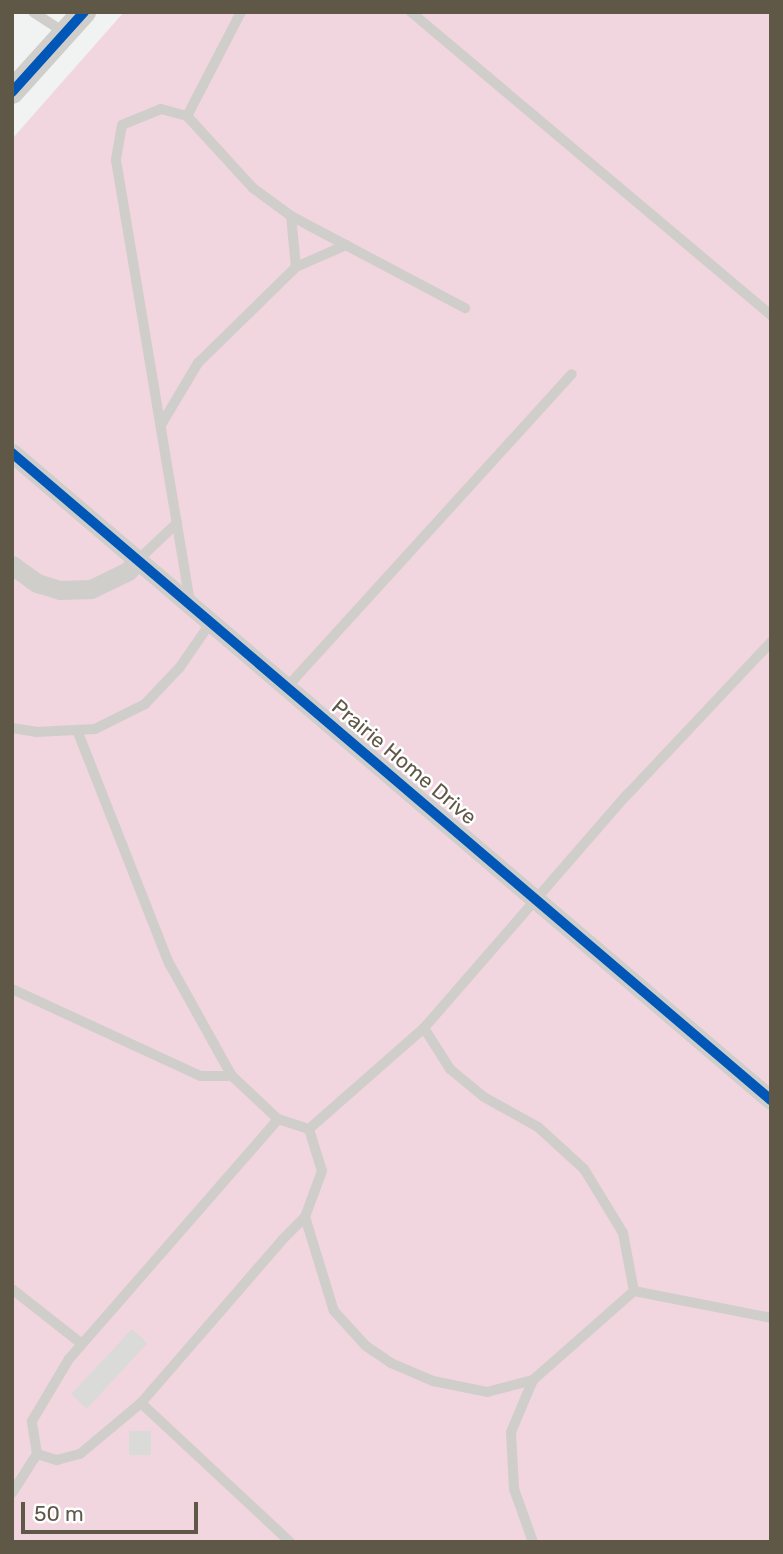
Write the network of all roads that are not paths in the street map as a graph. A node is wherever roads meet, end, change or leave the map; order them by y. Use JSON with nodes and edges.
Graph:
{"nodes":[{"id":1,"x":33,"y":12,"type":"edge"},
{"id":2,"x":84,"y":12,"type":"edge"},
{"id":3,"x":241,"y":12,"type":"edge"},
{"id":4,"x":411,"y":12,"type":"edge"},
{"id":5,"x":65,"y":33,"type":"junction"},
{"id":6,"x":12,"y":92,"type":"edge"},
{"id":7,"x":187,"y":116,"type":"junction"},
{"id":8,"x":291,"y":216,"type":"junction"},
{"id":9,"x":346,"y":246,"type":"junction"},
{"id":10,"x":296,"y":267,"type":"junction"},
{"id":11,"x":465,"y":308,"type":"dead end"},
{"id":12,"x":771,"y":315,"type":"edge"},
{"id":13,"x":572,"y":374,"type":"dead end"},
{"id":14,"x":160,"y":426,"type":"junction"},
{"id":15,"x":12,"y":453,"type":"edge"},
{"id":16,"x":177,"y":523,"type":"junction"},
{"id":17,"x":138,"y":560,"type":"junction"},
{"id":18,"x":12,"y":565,"type":"edge"},
{"id":19,"x":190,"y":605,"type":"junction"},
{"id":20,"x":211,"y":622,"type":"junction"},
{"id":21,"x":770,"y":645,"type":"edge"},
{"id":22,"x":287,"y":687,"type":"junction"},
{"id":23,"x":12,"y":728,"type":"edge"},
{"id":24,"x":77,"y":730,"type":"junction"},
{"id":25,"x":537,"y":901,"type":"junction"},
{"id":26,"x":12,"y":989,"type":"edge"},
{"id":27,"x":424,"y":1028,"type":"junction"},
{"id":28,"x":232,"y":1076,"type":"junction"},
{"id":29,"x":771,"y":1100,"type":"edge"},
{"id":30,"x":278,"y":1119,"type":"junction"},
{"id":31,"x":309,"y":1129,"type":"junction"},
{"id":32,"x":306,"y":1217,"type":"junction"},
{"id":33,"x":12,"y":1289,"type":"edge"},
{"id":34,"x":634,"y":1291,"type":"junction"},
{"id":35,"x":771,"y":1318,"type":"edge"},
{"id":36,"x":82,"y":1344,"type":"junction"},
{"id":37,"x":533,"y":1380,"type":"junction"},
{"id":38,"x":141,"y":1402,"type":"junction"},
{"id":39,"x":37,"y":1454,"type":"junction"},
{"id":40,"x":12,"y":1493,"type":"edge"},
{"id":41,"x":290,"y":1542,"type":"edge"},
{"id":42,"x":533,"y":1542,"type":"edge"}],
"edges":[{"from":1,"to":5,"type":"lane"},
{"from":2,"to":5,"type":"street"},
{"from":3,"to":7,"type":"lane"},
{"from":4,"to":12,"type":"lane"},
{"from":5,"to":6,"type":"street"},
{"from":7,"to":8,"type":"lane"},
{"from":7,"to":14,"type":"lane"},
{"from":8,"to":9,"type":"lane"},
{"from":8,"to":10,"type":"lane"},
{"from":9,"to":10,"type":"lane"},
{"from":9,"to":11,"type":"lane"},
{"from":10,"to":14,"type":"lane"},
{"from":13,"to":22,"type":"lane"},
{"from":14,"to":16,"type":"lane"},
{"from":15,"to":17,"type":"street","name":"Prairie Home Drive"},
{"from":16,"to":17,"type":"lane"},
{"from":16,"to":19,"type":"lane"},
{"from":17,"to":18,"type":"street"},
{"from":17,"to":19,"type":"street","name":"Prairie Home Drive"},
{"from":19,"to":20,"type":"street","name":"Prairie Home Drive"},
{"from":20,"to":22,"type":"street","name":"Prairie Home Drive"},
{"from":20,"to":24,"type":"lane"},
{"from":21,"to":25,"type":"lane"},
{"from":22,"to":25,"type":"street","name":"Prairie Home Drive"},
{"from":23,"to":24,"type":"lane"},
{"from":24,"to":28,"type":"lane"},
{"from":25,"to":27,"type":"lane"},
{"from":25,"to":29,"type":"street","name":"Prairie Home Drive"},
{"from":26,"to":28,"type":"lane"},
{"from":27,"to":31,"type":"lane"},
{"from":27,"to":34,"type":"lane"},
{"from":28,"to":30,"type":"lane"},
{"from":30,"to":31,"type":"lane"},
{"from":30,"to":36,"type":"lane"},
{"from":31,"to":32,"type":"lane"},
{"from":32,"to":37,"type":"lane"},
{"from":32,"to":38,"type":"lane"},
{"from":33,"to":36,"type":"lane"},
{"from":34,"to":35,"type":"lane"},
{"from":34,"to":37,"type":"lane"},
{"from":36,"to":39,"type":"lane"},
{"from":37,"to":42,"type":"lane"},
{"from":38,"to":39,"type":"lane"},
{"from":38,"to":41,"type":"lane"},
{"from":39,"to":40,"type":"lane"}]}
